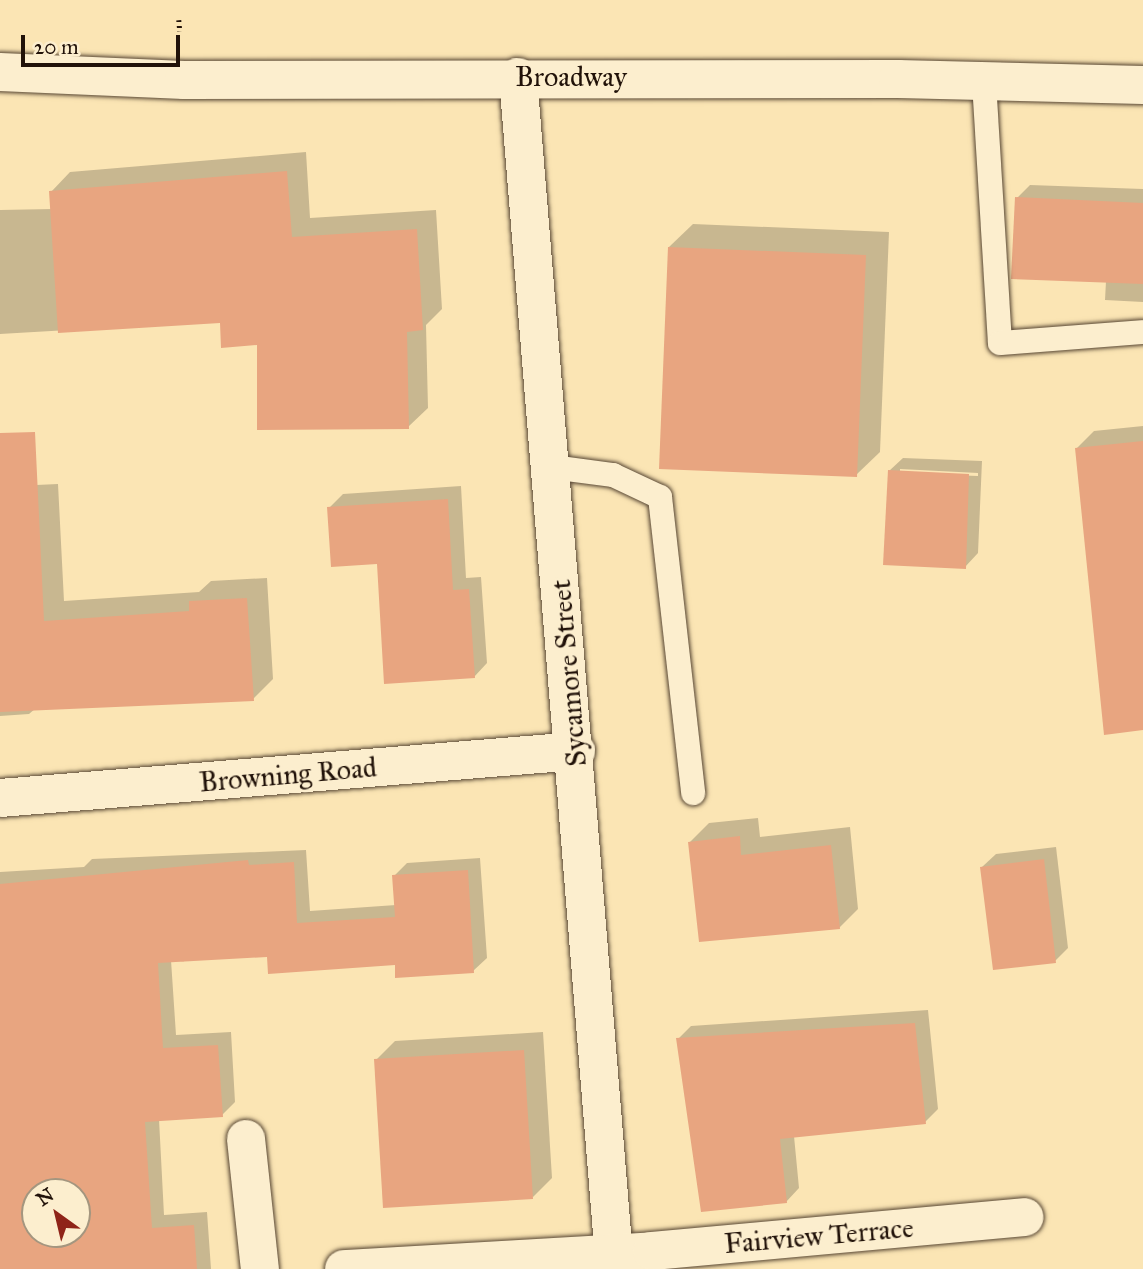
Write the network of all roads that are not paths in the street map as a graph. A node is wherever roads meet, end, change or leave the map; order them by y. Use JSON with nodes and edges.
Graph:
{"nodes":[{"id":1,"x":0,"y":72,"type":"edge"},
{"id":2,"x":518,"y":77,"type":"junction"},
{"id":3,"x":984,"y":82,"type":"junction"},
{"id":4,"x":1143,"y":85,"type":"edge"},
{"id":5,"x":1143,"y":332,"type":"edge"},
{"id":6,"x":552,"y":467,"type":"junction"},
{"id":7,"x":576,"y":751,"type":"junction"},
{"id":8,"x":693,"y":793,"type":"dead end"},
{"id":9,"x":0,"y":798,"type":"edge"},
{"id":10,"x":246,"y":1139,"type":"dead end"},
{"id":11,"x":1024,"y":1217,"type":"dead end"},
{"id":12,"x":614,"y":1260,"type":"edge"},
{"id":13,"x":260,"y":1269,"type":"edge"},
{"id":14,"x":344,"y":1269,"type":"edge"}],
"edges":[{"from":1,"to":2,"type":"street","name":"Broadway"},
{"from":2,"to":3,"type":"street","name":"Broadway"},
{"from":2,"to":6,"type":"street","name":"Sycamore Street"},
{"from":3,"to":4,"type":"street","name":"Broadway"},
{"from":3,"to":5,"type":"lane"},
{"from":6,"to":7,"type":"street","name":"Sycamore Street"},
{"from":6,"to":8,"type":"lane"},
{"from":7,"to":9,"type":"street","name":"Browning Road"},
{"from":7,"to":12,"type":"street","name":"Sycamore Street"},
{"from":10,"to":13,"type":"street"},
{"from":11,"to":12,"type":"street","name":"Fairview Terrace"},
{"from":12,"to":14,"type":"street","name":"Fairview Terrace"}]}
